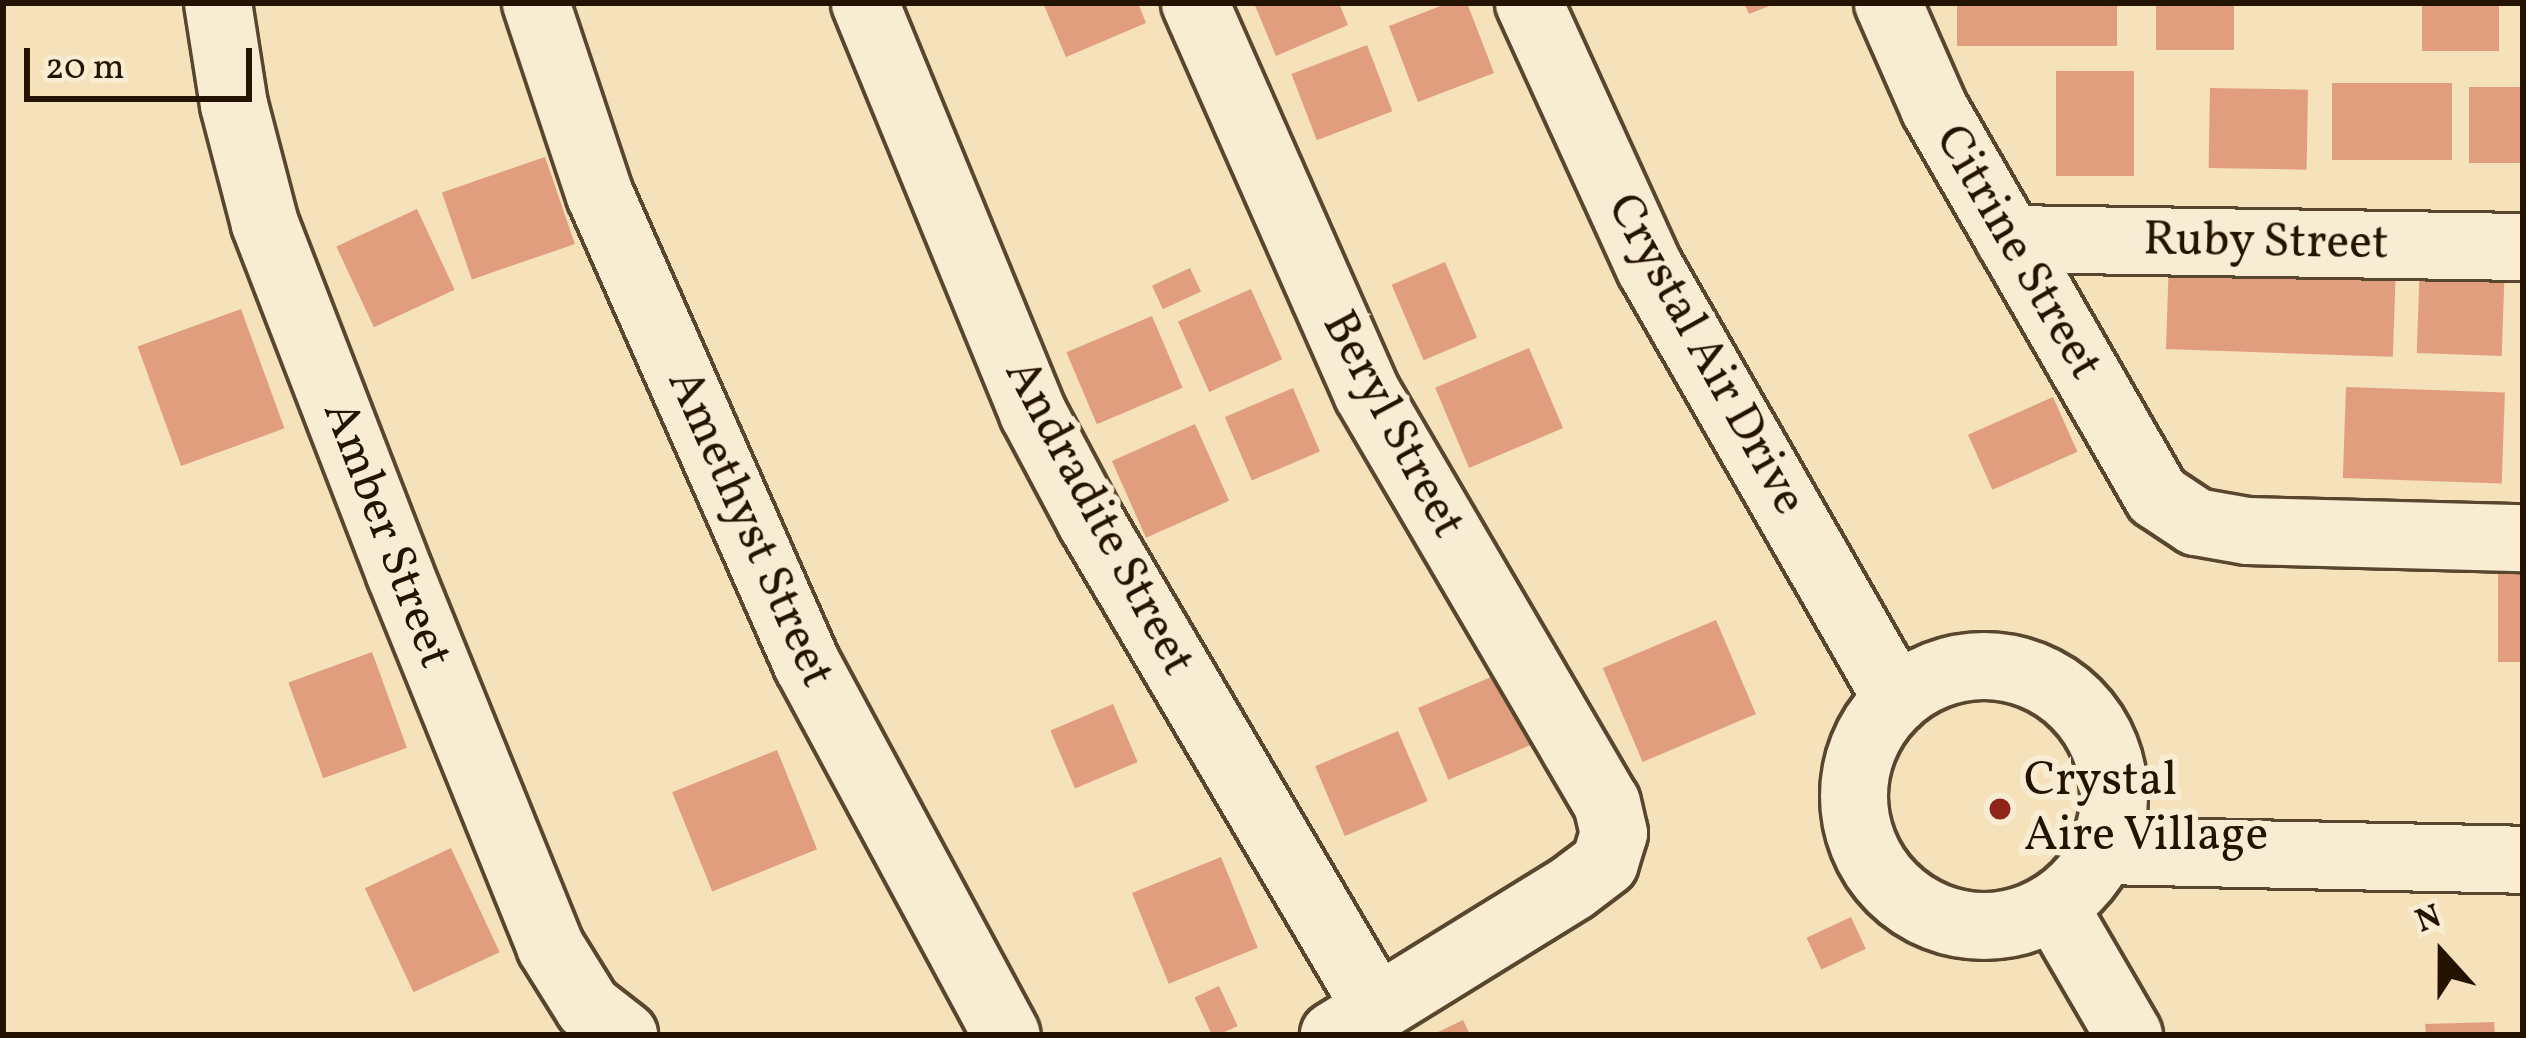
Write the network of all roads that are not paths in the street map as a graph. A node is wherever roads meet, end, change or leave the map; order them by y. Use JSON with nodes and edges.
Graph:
{"nodes":[{"id":1,"x":218,"y":3,"type":"edge"},
{"id":2,"x":536,"y":3,"type":"edge"},
{"id":3,"x":865,"y":3,"type":"edge"},
{"id":4,"x":1195,"y":3,"type":"edge"},
{"id":5,"x":1529,"y":3,"type":"edge"},
{"id":6,"x":1888,"y":3,"type":"edge"},
{"id":7,"x":2008,"y":239,"type":"junction"},
{"id":8,"x":2523,"y":247,"type":"edge"},
{"id":9,"x":2523,"y":538,"type":"edge"},
{"id":10,"x":1897,"y":699,"type":"junction"},
{"id":11,"x":2103,"y":851,"type":"junction"},
{"id":12,"x":2523,"y":860,"type":"edge"},
{"id":13,"x":2054,"y":907,"type":"junction"},
{"id":14,"x":1356,"y":1022,"type":"edge"},
{"id":15,"x":624,"y":1035,"type":"edge"},
{"id":16,"x":1007,"y":1035,"type":"edge"},
{"id":17,"x":2129,"y":1035,"type":"edge"}],
"edges":[{"from":1,"to":15,"type":"street","name":"Amber Street"},
{"from":2,"to":16,"type":"street","name":"Amethyst Street"},
{"from":3,"to":14,"type":"street","name":"Andradite Street"},
{"from":4,"to":14,"type":"street","name":"Beryl Street"},
{"from":5,"to":10,"type":"street","name":"Crystal Air Drive"},
{"from":6,"to":7,"type":"street","name":"Citrine Street"},
{"from":7,"to":8,"type":"street","name":"Ruby Street"},
{"from":7,"to":9,"type":"street","name":"Citrine Street"},
{"from":10,"to":11,"type":"street"},
{"from":10,"to":13,"type":"street"},
{"from":11,"to":12,"type":"street"},
{"from":11,"to":13,"type":"street"},
{"from":13,"to":17,"type":"street"}]}
